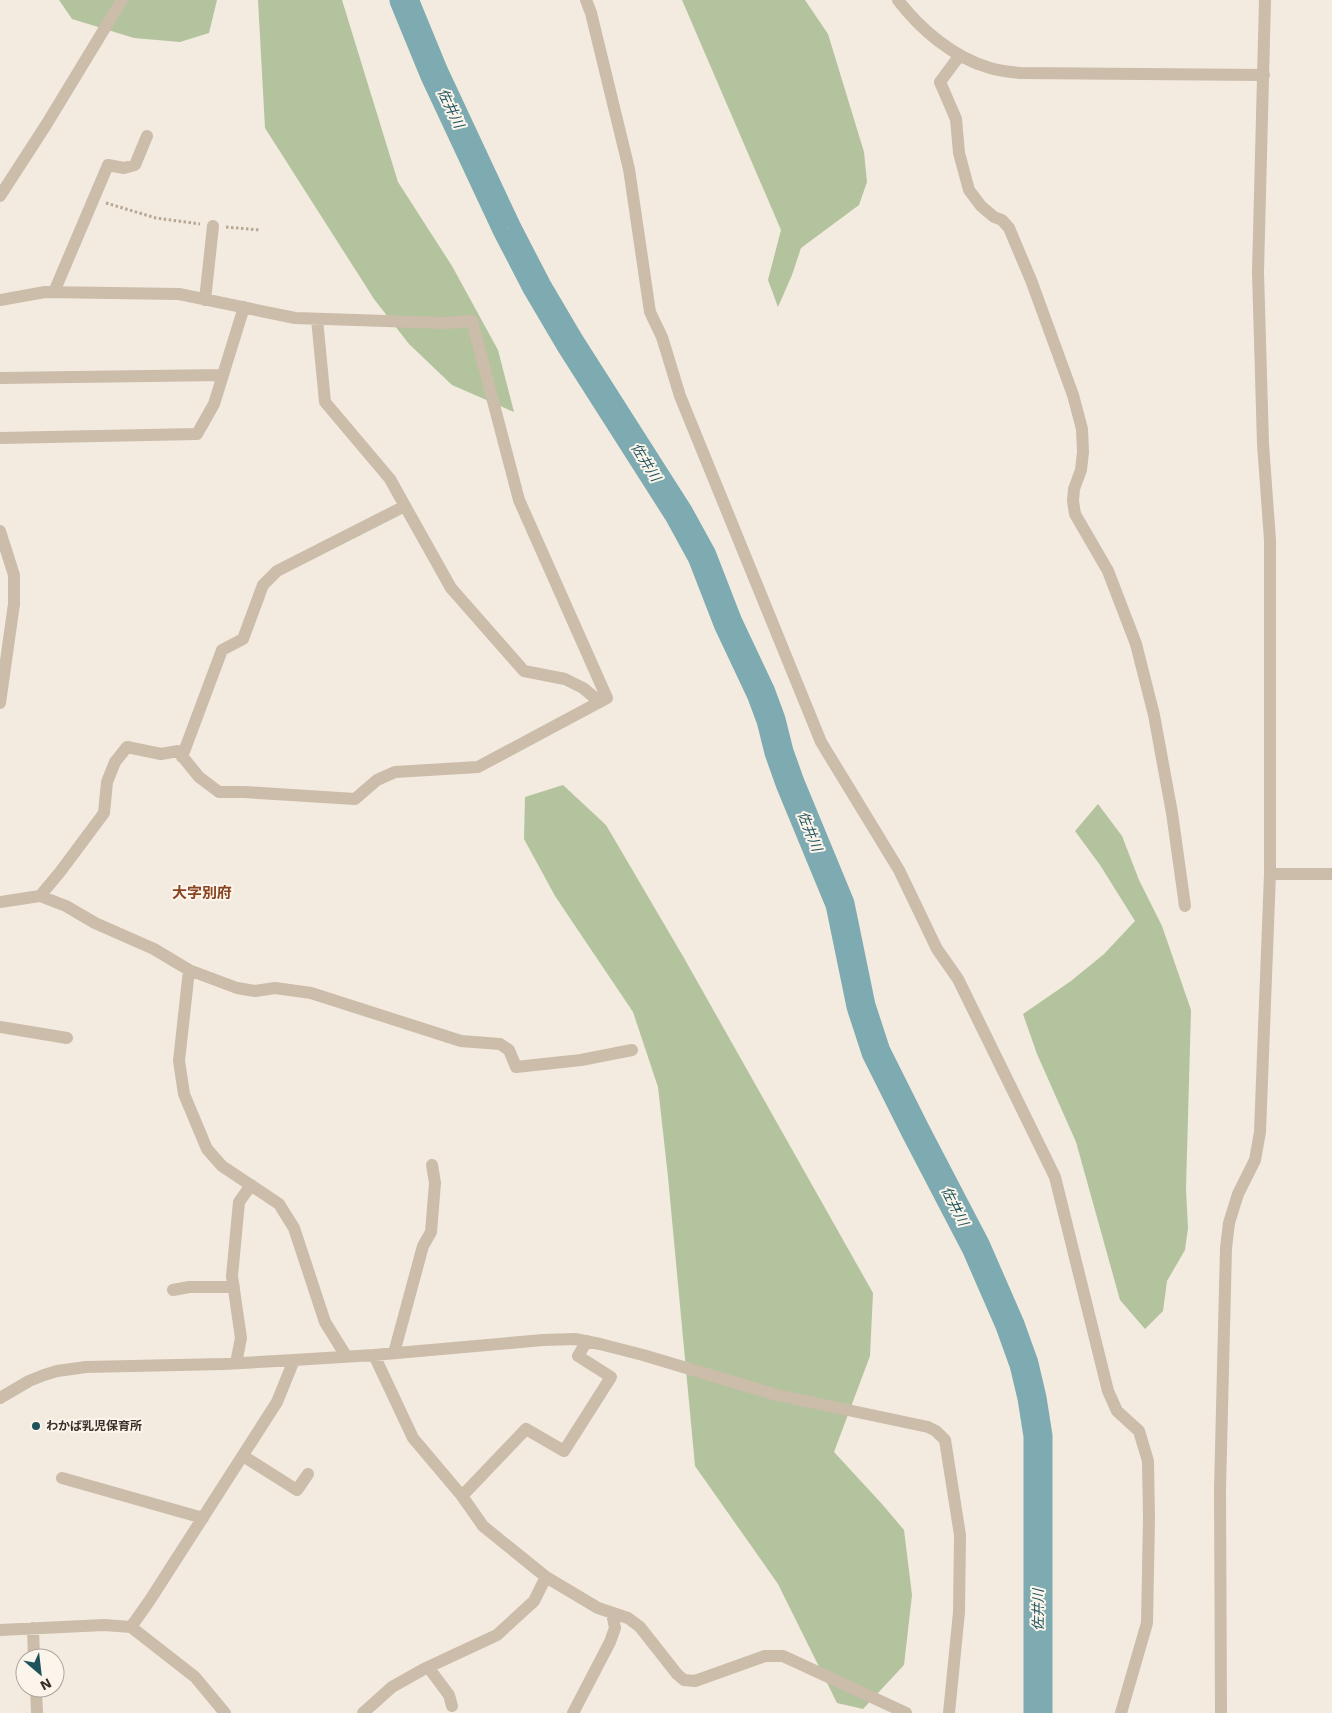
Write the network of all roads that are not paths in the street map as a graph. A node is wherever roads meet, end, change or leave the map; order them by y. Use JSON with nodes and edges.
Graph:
{"nodes":[{"id":1,"x":122,"y":0,"type":"edge"},
{"id":2,"x":586,"y":0,"type":"edge"},
{"id":3,"x":898,"y":0,"type":"edge"},
{"id":4,"x":1266,"y":0,"type":"edge"},
{"id":5,"x":960,"y":55,"type":"junction"},
{"id":6,"x":1264,"y":75,"type":"junction"},
{"id":7,"x":147,"y":136,"type":"dead end"},
{"id":8,"x":0,"y":196,"type":"edge"},
{"id":9,"x":213,"y":226,"type":"road end"},
{"id":10,"x":54,"y":292,"type":"junction"},
{"id":11,"x":0,"y":300,"type":"edge"},
{"id":12,"x":205,"y":300,"type":"junction"},
{"id":13,"x":244,"y":308,"type":"junction"},
{"id":14,"x":317,"y":319,"type":"junction"},
{"id":15,"x":223,"y":375,"type":"junction"},
{"id":16,"x":0,"y":378,"type":"edge"},
{"id":17,"x":0,"y":438,"type":"edge"},
{"id":18,"x":405,"y":506,"type":"junction"},
{"id":19,"x":0,"y":531,"type":"edge"},
{"id":20,"x":600,"y":702,"type":"junction"},
{"id":21,"x":0,"y":704,"type":"edge"},
{"id":22,"x":182,"y":757,"type":"junction"},
{"id":23,"x":1270,"y":874,"type":"junction"},
{"id":24,"x":1332,"y":874,"type":"edge"},
{"id":25,"x":40,"y":896,"type":"junction"},
{"id":26,"x":0,"y":902,"type":"edge"},
{"id":27,"x":1185,"y":906,"type":"dead end"},
{"id":28,"x":189,"y":970,"type":"junction"},
{"id":29,"x":0,"y":1026,"type":"edge"},
{"id":30,"x":67,"y":1038,"type":"dead end"},
{"id":31,"x":632,"y":1050,"type":"dead end"},
{"id":32,"x":432,"y":1165,"type":"dead end"},
{"id":33,"x":251,"y":1185,"type":"junction"},
{"id":34,"x":234,"y":1287,"type":"junction"},
{"id":35,"x":173,"y":1290,"type":"dead end"},
{"id":36,"x":587,"y":1341,"type":"junction"},
{"id":37,"x":394,"y":1353,"type":"junction"},
{"id":38,"x":374,"y":1355,"type":"junction"},
{"id":39,"x":346,"y":1356,"type":"junction"},
{"id":40,"x":294,"y":1360,"type":"junction"},
{"id":41,"x":236,"y":1363,"type":"junction"},
{"id":42,"x":0,"y":1398,"type":"edge"},
{"id":43,"x":243,"y":1456,"type":"junction"},
{"id":44,"x":308,"y":1474,"type":"dead end"},
{"id":45,"x":62,"y":1478,"type":"dead end"},
{"id":46,"x":462,"y":1496,"type":"junction"},
{"id":47,"x":203,"y":1518,"type":"junction"},
{"id":48,"x":546,"y":1577,"type":"junction"},
{"id":49,"x":612,"y":1612,"type":"junction"},
{"id":50,"x":33,"y":1628,"type":"junction"},
{"id":51,"x":131,"y":1628,"type":"junction"},
{"id":52,"x":0,"y":1630,"type":"edge"},
{"id":53,"x":34,"y":1648,"type":"edge"},
{"id":54,"x":428,"y":1667,"type":"junction"},
{"id":55,"x":36,"y":1698,"type":"edge"},
{"id":56,"x":452,"y":1706,"type":"dead end"},
{"id":57,"x":37,"y":1713,"type":"edge"},
{"id":58,"x":224,"y":1713,"type":"edge"},
{"id":59,"x":362,"y":1713,"type":"edge"},
{"id":60,"x":573,"y":1713,"type":"edge"},
{"id":61,"x":906,"y":1713,"type":"edge"},
{"id":62,"x":949,"y":1713,"type":"edge"},
{"id":63,"x":1121,"y":1713,"type":"edge"},
{"id":64,"x":1221,"y":1713,"type":"edge"}],
"edges":[{"from":1,"to":8,"type":"street"},
{"from":2,"to":63,"type":"street"},
{"from":3,"to":5,"type":"street"},
{"from":4,"to":6,"type":"street"},
{"from":5,"to":6,"type":"street"},
{"from":5,"to":27,"type":"street"},
{"from":6,"to":23,"type":"street"},
{"from":7,"to":10,"type":"street"},
{"from":9,"to":12,"type":"street"},
{"from":10,"to":11,"type":"street"},
{"from":10,"to":12,"type":"street"},
{"from":12,"to":13,"type":"street"},
{"from":13,"to":14,"type":"street"},
{"from":13,"to":15,"type":"street"},
{"from":14,"to":18,"type":"street"},
{"from":14,"to":20,"type":"street"},
{"from":15,"to":16,"type":"street"},
{"from":15,"to":17,"type":"street"},
{"from":18,"to":20,"type":"street"},
{"from":18,"to":22,"type":"street"},
{"from":19,"to":21,"type":"street"},
{"from":20,"to":22,"type":"street"},
{"from":22,"to":25,"type":"street"},
{"from":23,"to":24,"type":"street"},
{"from":23,"to":64,"type":"street"},
{"from":25,"to":26,"type":"street"},
{"from":25,"to":28,"type":"street"},
{"from":28,"to":31,"type":"street"},
{"from":28,"to":33,"type":"street"},
{"from":29,"to":30,"type":"street"},
{"from":32,"to":37,"type":"street"},
{"from":33,"to":34,"type":"street"},
{"from":33,"to":39,"type":"street"},
{"from":34,"to":35,"type":"street"},
{"from":34,"to":41,"type":"street"},
{"from":36,"to":37,"type":"street"},
{"from":36,"to":46,"type":"street"},
{"from":36,"to":62,"type":"street"},
{"from":37,"to":38,"type":"street"},
{"from":38,"to":39,"type":"street"},
{"from":38,"to":46,"type":"street"},
{"from":39,"to":40,"type":"street"},
{"from":40,"to":41,"type":"street"},
{"from":40,"to":43,"type":"street"},
{"from":41,"to":42,"type":"street"},
{"from":43,"to":44,"type":"street"},
{"from":43,"to":47,"type":"street"},
{"from":45,"to":47,"type":"street"},
{"from":46,"to":48,"type":"street"},
{"from":47,"to":51,"type":"street"},
{"from":48,"to":49,"type":"street"},
{"from":48,"to":54,"type":"street"},
{"from":49,"to":60,"type":"street"},
{"from":49,"to":61,"type":"street"},
{"from":50,"to":51,"type":"street"},
{"from":50,"to":52,"type":"street"},
{"from":50,"to":53,"type":"street"},
{"from":51,"to":58,"type":"street"},
{"from":54,"to":56,"type":"street"},
{"from":54,"to":59,"type":"street"},
{"from":55,"to":57,"type":"street"}]}
